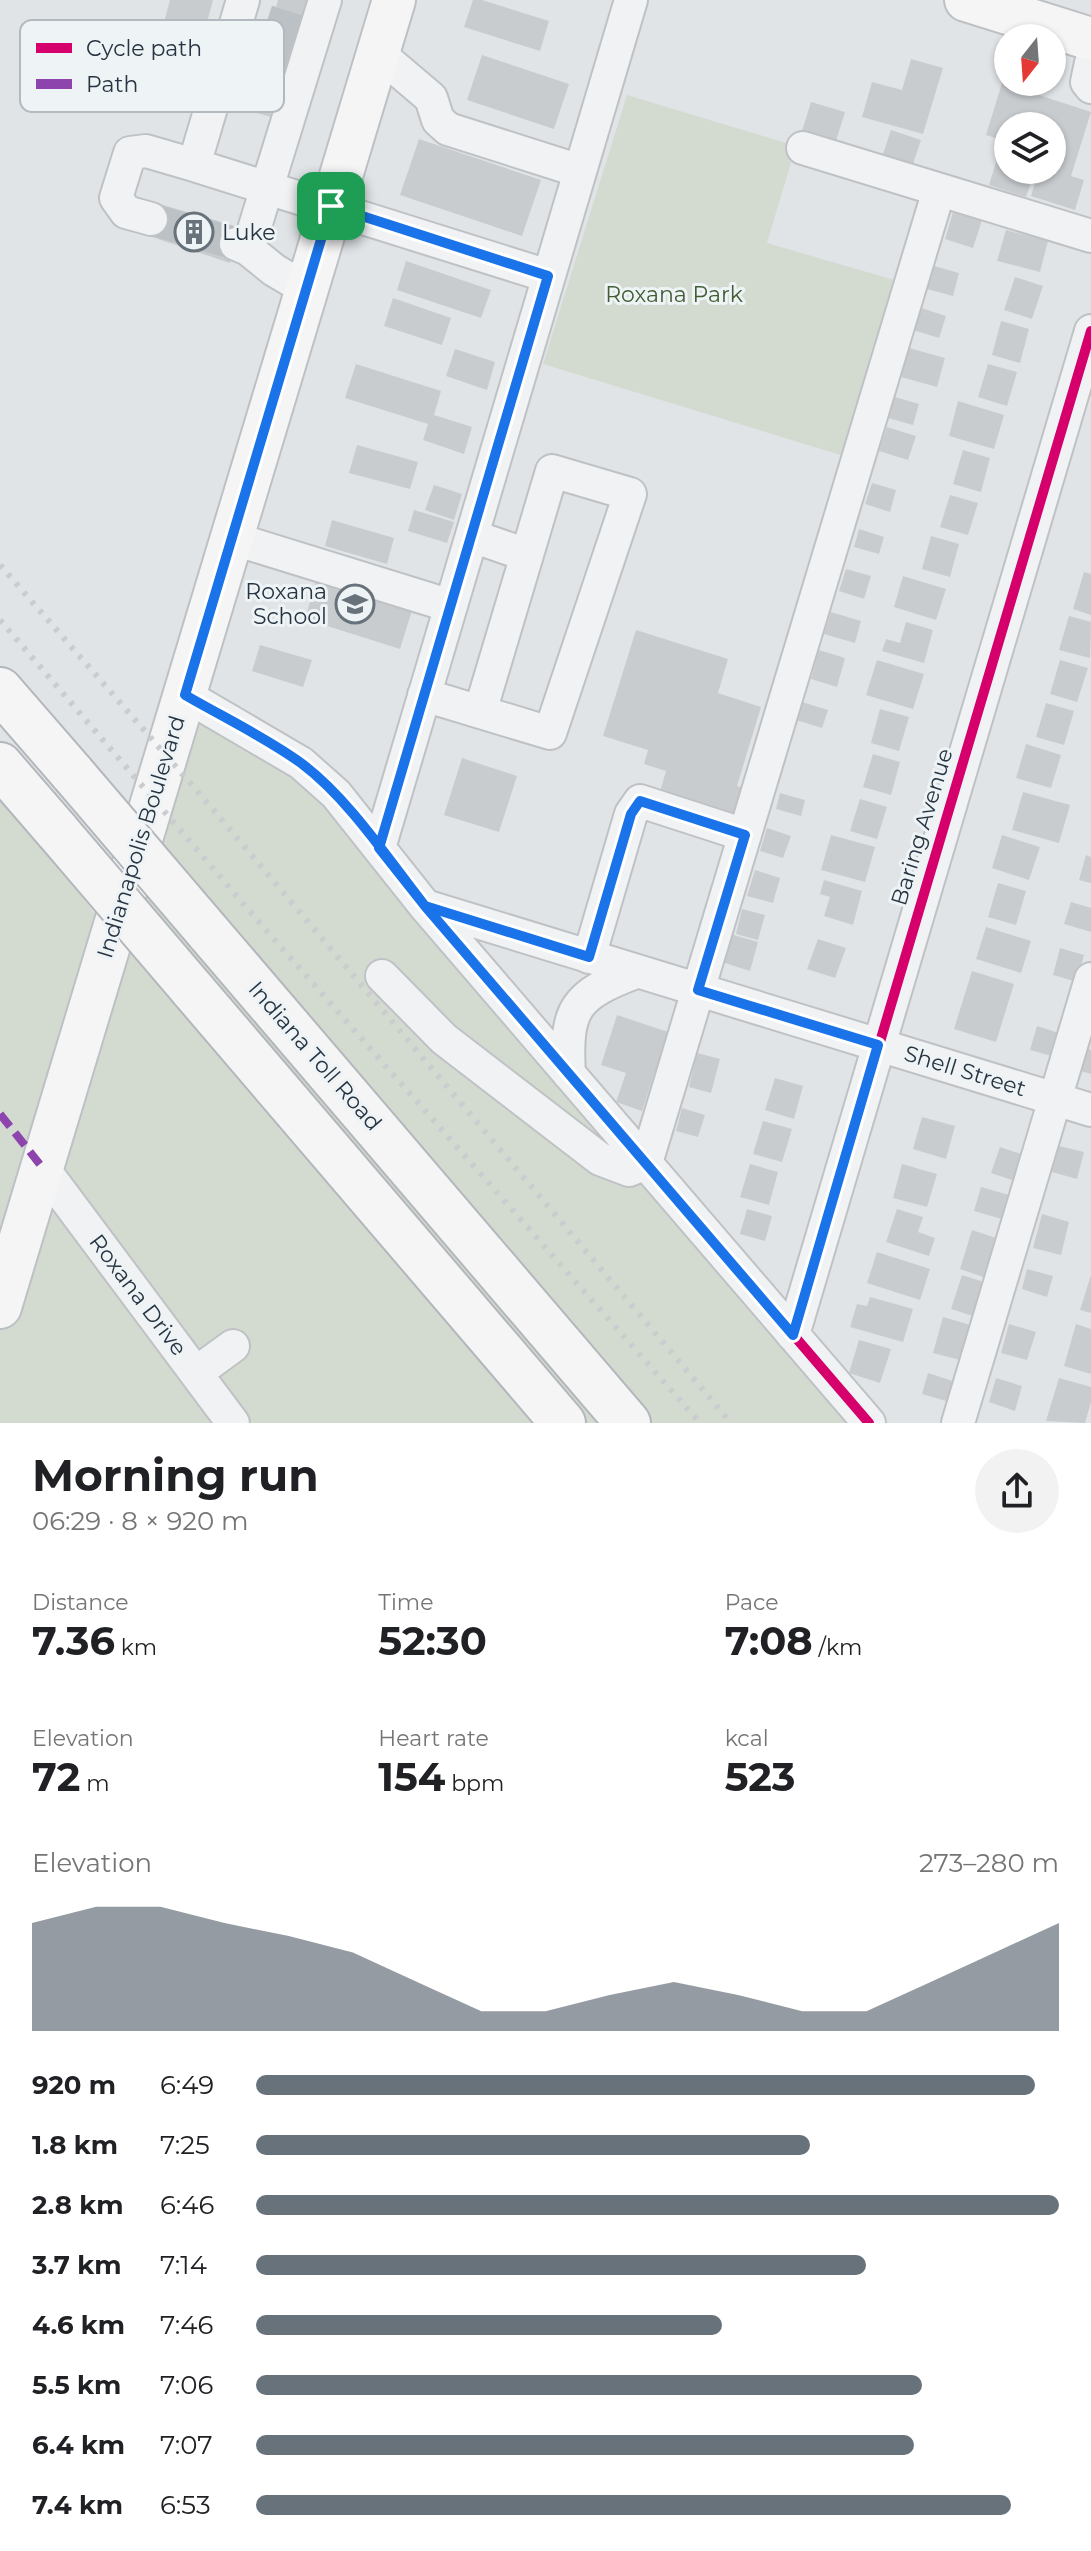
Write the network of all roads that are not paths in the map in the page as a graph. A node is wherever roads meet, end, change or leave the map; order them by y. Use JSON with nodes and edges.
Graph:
{"nodes":[{"id":1,"x":325,"y":0,"type":"edge"},
{"id":2,"x":394,"y":0,"type":"edge"},
{"id":3,"x":631,"y":0,"type":"edge"},
{"id":4,"x":966,"y":0,"type":"edge"},
{"id":5,"x":1091,"y":39,"type":"edge"},
{"id":6,"x":284,"y":42,"type":"edge"},
{"id":7,"x":378,"y":53,"type":"junction"},
{"id":8,"x":1091,"y":63,"type":"edge"},
{"id":9,"x":284,"y":85,"type":"edge"},
{"id":10,"x":1091,"y":87,"type":"edge"},
{"id":11,"x":231,"y":112,"type":"edge"},
{"id":12,"x":803,"y":148,"type":"dead end"},
{"id":13,"x":194,"y":165,"type":"junction"},
{"id":14,"x":580,"y":171,"type":"junction"},
{"id":15,"x":268,"y":187,"type":"junction"},
{"id":16,"x":939,"y":190,"type":"junction"},
{"id":17,"x":331,"y":206,"type":"junction"},
{"id":18,"x":151,"y":219,"type":"tunnel mouth"},
{"id":19,"x":1091,"y":236,"type":"edge"},
{"id":20,"x":548,"y":276,"type":"junction"},
{"id":21,"x":306,"y":289,"type":"junction"},
{"id":22,"x":1091,"y":331,"type":"edge"},
{"id":23,"x":472,"y":536,"type":"junction"},
{"id":24,"x":231,"y":538,"type":"junction"},
{"id":25,"x":527,"y":555,"type":"junction"},
{"id":26,"x":451,"y":606,"type":"junction"},
{"id":27,"x":0,"y":690,"type":"edge"},
{"id":28,"x":185,"y":695,"type":"junction"},
{"id":29,"x":424,"y":695,"type":"junction"},
{"id":30,"x":480,"y":712,"type":"junction"},
{"id":31,"x":0,"y":765,"type":"edge"},
{"id":32,"x":745,"y":835,"type":"junction"},
{"id":33,"x":379,"y":848,"type":"junction"},
{"id":34,"x":425,"y":906,"type":"junction"},
{"id":35,"x":589,"y":957,"type":"junction"},
{"id":36,"x":636,"y":972,"type":"junction"},
{"id":37,"x":382,"y":976,"type":"dead end"},
{"id":38,"x":1091,"y":979,"type":"edge"},
{"id":39,"x":698,"y":990,"type":"junction"},
{"id":40,"x":878,"y":1045,"type":"junction"},
{"id":41,"x":569,"y":1074,"type":"junction"},
{"id":42,"x":1055,"y":1099,"type":"junction"},
{"id":43,"x":1091,"y":1110,"type":"edge"},
{"id":44,"x":646,"y":1163,"type":"junction"},
{"id":45,"x":42,"y":1167,"type":"junction"},
{"id":46,"x":0,"y":1307,"type":"edge"},
{"id":47,"x":793,"y":1335,"type":"junction"},
{"id":48,"x":233,"y":1346,"type":"dead end"},
{"id":49,"x":196,"y":1373,"type":"junction"},
{"id":50,"x":233,"y":1423,"type":"edge"},
{"id":51,"x":563,"y":1423,"type":"edge"},
{"id":52,"x":628,"y":1423,"type":"edge"},
{"id":53,"x":869,"y":1423,"type":"edge"},
{"id":54,"x":958,"y":1423,"type":"edge"}],
"edges":[{"from":1,"to":6,"type":"street"},
{"from":2,"to":7,"type":"main road","name":"Indianapolis Boulevard"},
{"from":3,"to":14,"type":"street"},
{"from":4,"to":5,"type":"main road"},
{"from":7,"to":14,"type":"street"},
{"from":7,"to":17,"type":"main road","name":"Indianapolis Boulevard"},
{"from":8,"to":10,"type":"street"},
{"from":9,"to":15,"type":"street"},
{"from":11,"to":13,"type":"street"},
{"from":12,"to":16,"type":"street"},
{"from":13,"to":15,"type":"street"},
{"from":13,"to":18,"type":"street"},
{"from":14,"to":20,"type":"street"},
{"from":15,"to":17,"type":"street"},
{"from":15,"to":21,"type":"street"},
{"from":16,"to":19,"type":"street"},
{"from":16,"to":32,"type":"street"},
{"from":17,"to":20,"type":"street"},
{"from":17,"to":21,"type":"main road","name":"Indianapolis Boulevard"},
{"from":20,"to":23,"type":"street"},
{"from":21,"to":24,"type":"main road","name":"Indianapolis Boulevard"},
{"from":22,"to":40,"type":"street","name":"Baring Avenue"},
{"from":23,"to":25,"type":"street"},
{"from":23,"to":26,"type":"street"},
{"from":24,"to":26,"type":"street"},
{"from":24,"to":28,"type":"main road","name":"Indianapolis Boulevard"},
{"from":25,"to":30,"type":"street"},
{"from":25,"to":30,"type":"street"},
{"from":26,"to":29,"type":"street"},
{"from":27,"to":52,"type":"highway","name":"Indiana Toll Road","bridge":true},
{"from":28,"to":33,"type":"street"},
{"from":28,"to":45,"type":"main road","name":"Indianapolis Boulevard"},
{"from":29,"to":30,"type":"street"},
{"from":29,"to":33,"type":"street"},
{"from":31,"to":51,"type":"highway","bridge":true},
{"from":32,"to":35,"type":"street"},
{"from":32,"to":39,"type":"street"},
{"from":33,"to":34,"type":"street"},
{"from":34,"to":35,"type":"street","name":"Shell Street"},
{"from":34,"to":41,"type":"street"},
{"from":35,"to":36,"type":"street","name":"Shell Street"},
{"from":36,"to":39,"type":"street","name":"Shell Street"},
{"from":36,"to":41,"type":"street"},
{"from":37,"to":44,"type":"street"},
{"from":38,"to":42,"type":"street"},
{"from":39,"to":40,"type":"street","name":"Shell Street"},
{"from":39,"to":44,"type":"street"},
{"from":40,"to":42,"type":"street","name":"Shell Street"},
{"from":40,"to":47,"type":"street","name":"Baring Avenue"},
{"from":41,"to":44,"type":"street"},
{"from":42,"to":43,"type":"street","name":"Shell Street"},
{"from":42,"to":54,"type":"street"},
{"from":44,"to":47,"type":"street"},
{"from":45,"to":46,"type":"main road","name":"Indianapolis Boulevard"},
{"from":45,"to":49,"type":"street","name":"Roxana Drive"},
{"from":47,"to":53,"type":"street"},
{"from":48,"to":49,"type":"street"},
{"from":49,"to":50,"type":"street","name":"Roxana Drive"}]}
